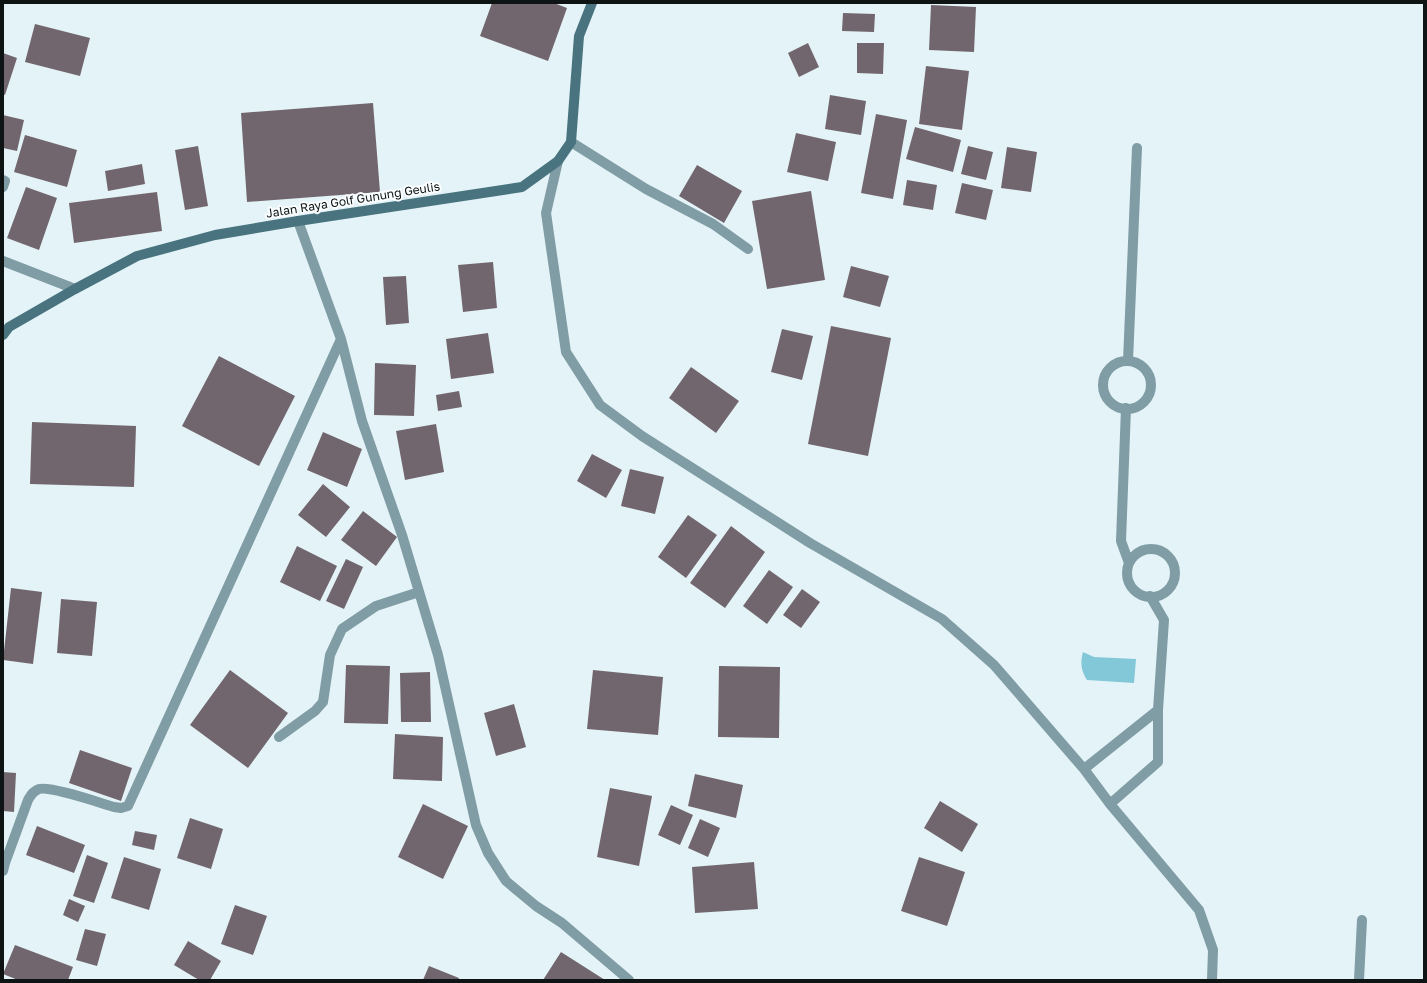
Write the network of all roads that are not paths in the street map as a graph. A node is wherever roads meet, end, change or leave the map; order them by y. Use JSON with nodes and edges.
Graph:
{"nodes":[{"id":1,"x":592,"y":3,"type":"edge"},
{"id":2,"x":571,"y":142,"type":"junction"},
{"id":3,"x":1137,"y":148,"type":"dead end"},
{"id":4,"x":558,"y":161,"type":"junction"},
{"id":5,"x":3,"y":180,"type":"edge"},
{"id":6,"x":3,"y":187,"type":"edge"},
{"id":7,"x":298,"y":221,"type":"junction"},
{"id":8,"x":748,"y":249,"type":"dead end"},
{"id":9,"x":3,"y":261,"type":"edge"},
{"id":10,"x":75,"y":289,"type":"junction"},
{"id":11,"x":3,"y":335,"type":"edge"},
{"id":12,"x":341,"y":340,"type":"junction"},
{"id":13,"x":1128,"y":361,"type":"junction"},
{"id":14,"x":1126,"y":408,"type":"junction"},
{"id":15,"x":1129,"y":563,"type":"junction"},
{"id":16,"x":419,"y":592,"type":"junction"},
{"id":17,"x":1150,"y":596,"type":"junction"},
{"id":18,"x":1158,"y":710,"type":"junction"},
{"id":19,"x":279,"y":737,"type":"dead end"},
{"id":20,"x":1084,"y":769,"type":"junction"},
{"id":21,"x":1110,"y":804,"type":"junction"},
{"id":22,"x":3,"y":871,"type":"edge"},
{"id":23,"x":1362,"y":920,"type":"dead end"},
{"id":24,"x":629,"y":980,"type":"edge"},
{"id":25,"x":1212,"y":980,"type":"edge"},
{"id":26,"x":1359,"y":980,"type":"edge"}],
"edges":[{"from":1,"to":2,"type":"main road"},
{"from":2,"to":4,"type":"main road","name":"Jalan Raya Golf Gunung Geulis"},
{"from":2,"to":8,"type":"street"},
{"from":3,"to":13,"type":"street"},
{"from":4,"to":7,"type":"main road","name":"Jalan Raya Golf Gunung Geulis"},
{"from":4,"to":20,"type":"street"},
{"from":5,"to":6,"type":"street"},
{"from":7,"to":10,"type":"main road","name":"Jalan Raya Golf Gunung Geulis"},
{"from":7,"to":12,"type":"street"},
{"from":9,"to":10,"type":"street"},
{"from":10,"to":11,"type":"main road","name":"Jalan Raya Golf Gunung Geulis"},
{"from":12,"to":16,"type":"street"},
{"from":12,"to":22,"type":"street"},
{"from":13,"to":14,"type":"street"},
{"from":13,"to":14,"type":"street"},
{"from":14,"to":15,"type":"street"},
{"from":15,"to":17,"type":"street"},
{"from":15,"to":17,"type":"street"},
{"from":16,"to":19,"type":"street"},
{"from":16,"to":24,"type":"street"},
{"from":17,"to":18,"type":"street"},
{"from":18,"to":20,"type":"street"},
{"from":18,"to":21,"type":"street"},
{"from":20,"to":21,"type":"street"},
{"from":21,"to":25,"type":"street"},
{"from":23,"to":26,"type":"street"}]}
